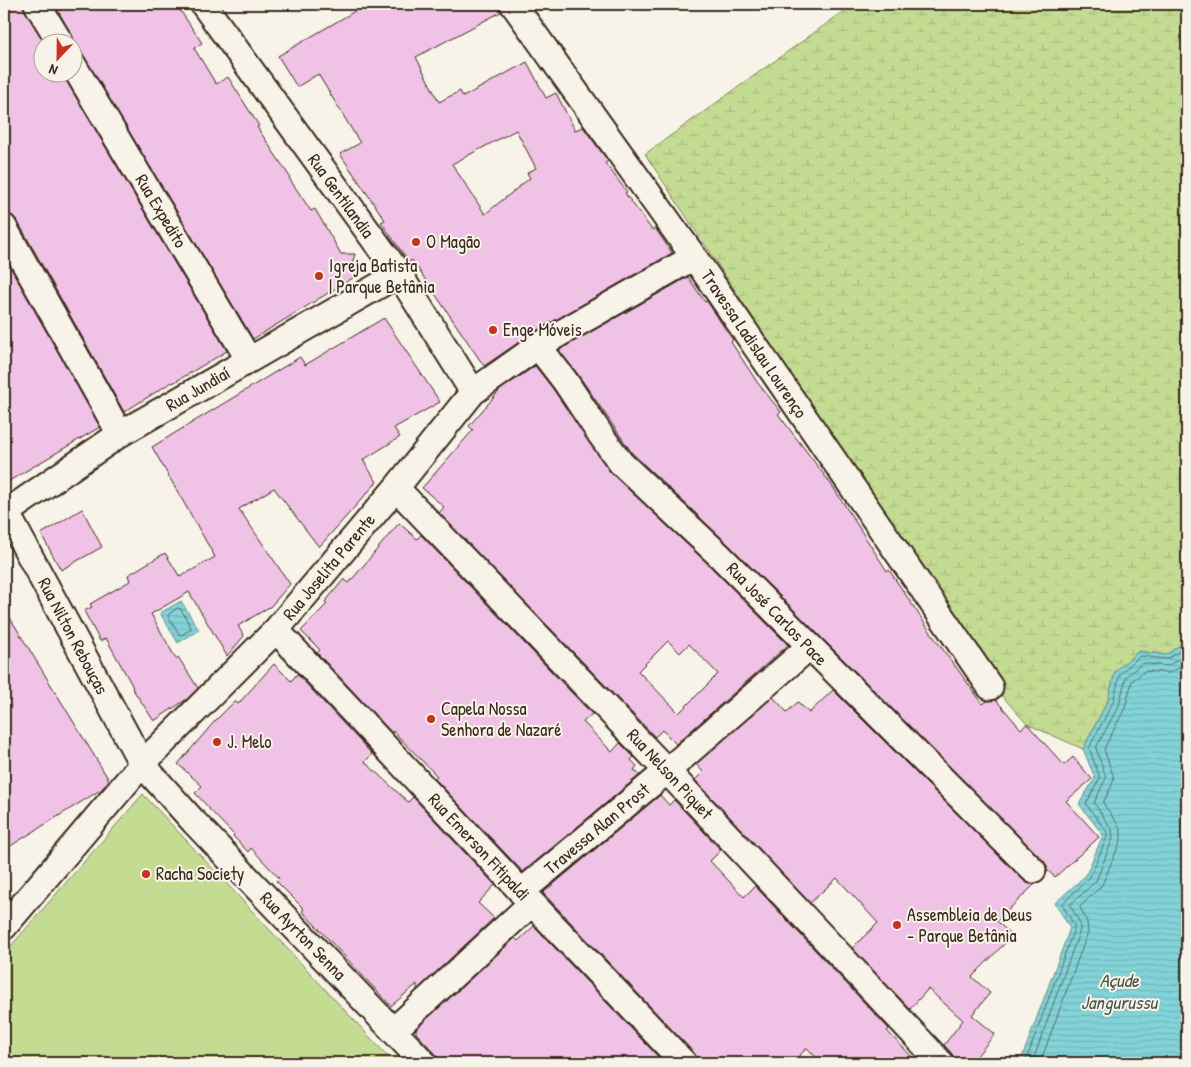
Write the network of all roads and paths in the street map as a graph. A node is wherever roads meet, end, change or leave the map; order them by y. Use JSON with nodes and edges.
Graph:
{"nodes":[{"id":1,"x":37,"y":4,"type":"edge"},
{"id":2,"x":202,"y":4,"type":"edge"},
{"id":3,"x":513,"y":4,"type":"edge"},
{"id":4,"x":54,"y":32,"type":"edge"},
{"id":5,"x":82,"y":80,"type":"edge"},
{"id":6,"x":4,"y":227,"type":"edge"},
{"id":7,"x":694,"y":257,"type":"junction"},
{"id":8,"x":398,"y":274,"type":"junction"},
{"id":9,"x":538,"y":346,"type":"junction"},
{"id":10,"x":250,"y":360,"type":"junction"},
{"id":11,"x":474,"y":392,"type":"junction"},
{"id":12,"x":120,"y":434,"type":"junction"},
{"id":13,"x":396,"y":488,"type":"junction"},
{"id":14,"x":5,"y":511,"type":"edge"},
{"id":15,"x":276,"y":630,"type":"junction"},
{"id":16,"x":809,"y":647,"type":"junction"},
{"id":17,"x":990,"y":687,"type":"dead end"},
{"id":18,"x":142,"y":764,"type":"junction"},
{"id":19,"x":667,"y":771,"type":"junction"},
{"id":20,"x":1032,"y":870,"type":"dead end"},
{"id":21,"x":526,"y":898,"type":"junction"},
{"id":22,"x":4,"y":927,"type":"edge"},
{"id":23,"x":394,"y":1030,"type":"junction"},
{"id":24,"x":424,"y":1063,"type":"edge"},
{"id":25,"x":684,"y":1063,"type":"edge"},
{"id":26,"x":941,"y":1063,"type":"edge"}],
"edges":[{"from":1,"to":4,"type":"street"},
{"from":2,"to":8,"type":"street","name":"Rua Gentilandia"},
{"from":3,"to":7,"type":"street","name":"Travessa Ladislau Lourenço"},
{"from":5,"to":10,"type":"street","name":"Rua Expedito"},
{"from":6,"to":12,"type":"street"},
{"from":7,"to":9,"type":"street","name":"Rua Joselita Parente"},
{"from":7,"to":17,"type":"street","name":"Travessa Ladislau Lourenço"},
{"from":8,"to":10,"type":"street","name":"Rua Jundiaí"},
{"from":8,"to":11,"type":"street","name":"Rua Gentilandia"},
{"from":9,"to":11,"type":"street","name":"Rua Joselita Parente"},
{"from":9,"to":16,"type":"street","name":"Rua José Carlos Pace"},
{"from":10,"to":12,"type":"street","name":"Rua Jundiaí"},
{"from":11,"to":13,"type":"street","name":"Rua Joselita Parente"},
{"from":12,"to":14,"type":"street","name":"Rua Jundiaí"},
{"from":13,"to":15,"type":"street","name":"Rua Joselita Parente"},
{"from":13,"to":19,"type":"street","name":"Rua Nelson Piquet"},
{"from":14,"to":18,"type":"street","name":"Rua Nilton Rebouças"},
{"from":15,"to":18,"type":"street","name":"Rua Joselita Parente"},
{"from":15,"to":21,"type":"street","name":"Rua Emerson Fitipaldi"},
{"from":16,"to":19,"type":"street","name":"Travessa Alan Prost"},
{"from":16,"to":20,"type":"street","name":"Rua José Carlos Pace"},
{"from":18,"to":22,"type":"street","name":"Rua Joselita Parente"},
{"from":18,"to":23,"type":"street","name":"Rua Ayrton Senna"},
{"from":19,"to":21,"type":"street","name":"Travessa Alan Prost"},
{"from":19,"to":26,"type":"street","name":"Rua Nelson Piquet"},
{"from":21,"to":23,"type":"street","name":"Travessa Alan Prost"},
{"from":21,"to":25,"type":"street","name":"Rua Emerson Fitipaldi"},
{"from":23,"to":24,"type":"street","name":"Rua Ayrton Senna"}]}
